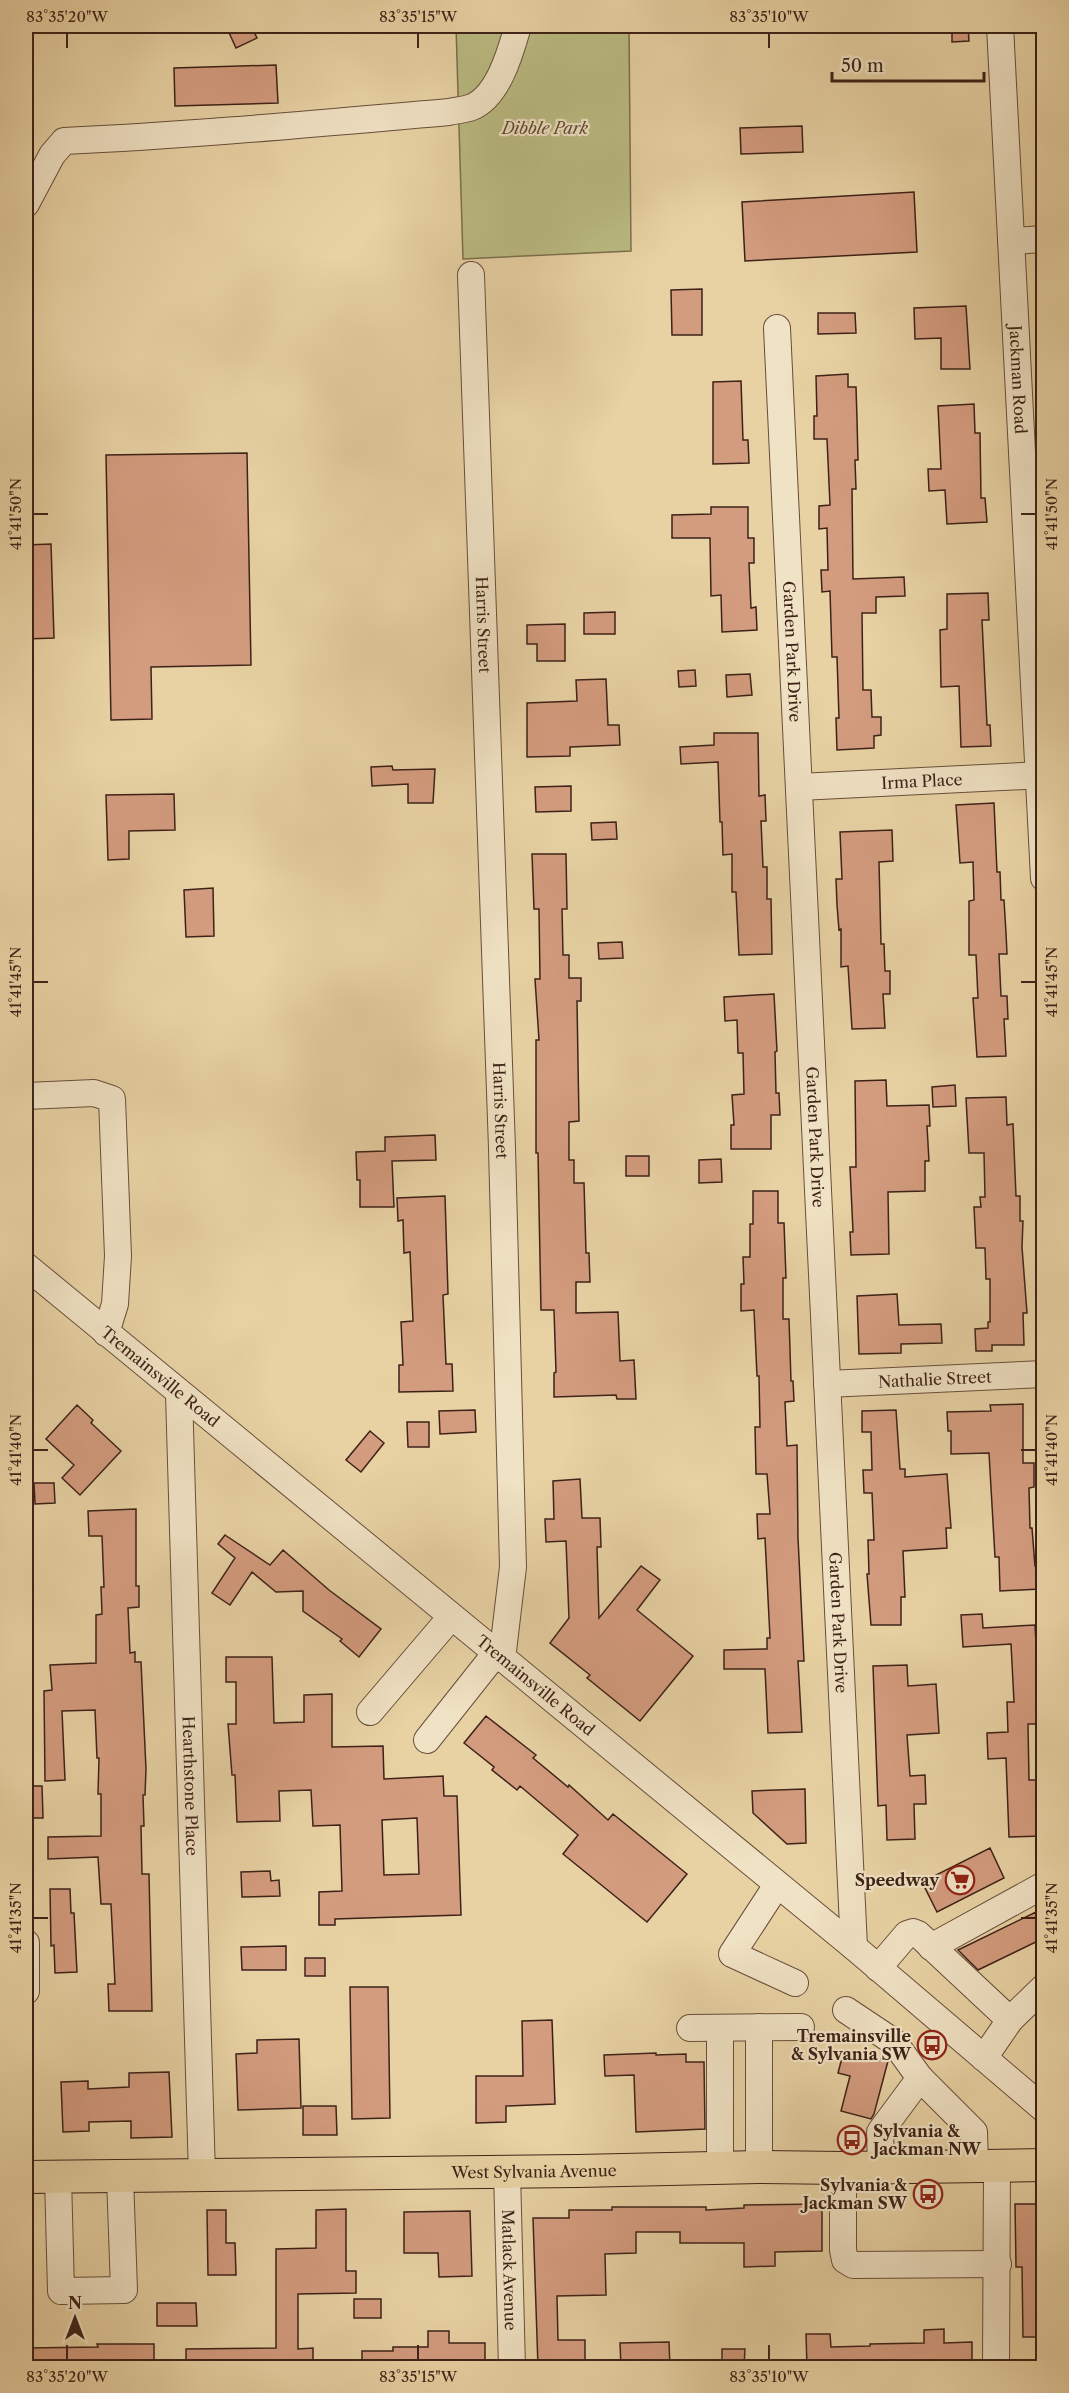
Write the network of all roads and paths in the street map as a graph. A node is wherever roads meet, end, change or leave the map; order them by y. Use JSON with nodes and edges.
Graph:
{"nodes":[{"id":1,"x":518,"y":26,"type":"edge"},
{"id":2,"x":1000,"y":26,"type":"edge"},
{"id":3,"x":26,"y":204,"type":"edge"},
{"id":4,"x":1044,"y":239,"type":"edge"},
{"id":5,"x":1011,"y":241,"type":"junction"},
{"id":6,"x":471,"y":275,"type":"dead end"},
{"id":7,"x":777,"y":328,"type":"dead end"},
{"id":8,"x":1034,"y":508,"type":"edge"},
{"id":9,"x":1041,"y":775,"type":"edge"},
{"id":10,"x":799,"y":787,"type":"junction"},
{"id":11,"x":1044,"y":878,"type":"edge"},
{"id":12,"x":26,"y":1096,"type":"edge"},
{"id":13,"x":26,"y":1266,"type":"edge"},
{"id":14,"x":106,"y":1334,"type":"junction"},
{"id":15,"x":1044,"y":1374,"type":"edge"},
{"id":16,"x":827,"y":1384,"type":"junction"},
{"id":17,"x":179,"y":1394,"type":"junction"},
{"id":18,"x":451,"y":1617,"type":"junction"},
{"id":19,"x":499,"y":1656,"type":"junction"},
{"id":20,"x":370,"y":1712,"type":"dead end"},
{"id":21,"x":427,"y":1740,"type":"dead end"},
{"id":22,"x":777,"y":1885,"type":"junction"},
{"id":23,"x":1043,"y":1889,"type":"edge"},
{"id":24,"x":26,"y":1943,"type":"edge"},
{"id":25,"x":854,"y":1947,"type":"junction"},
{"id":26,"x":931,"y":1947,"type":"junction"},
{"id":27,"x":878,"y":1968,"type":"junction"},
{"id":28,"x":795,"y":1983,"type":"dead end"},
{"id":29,"x":1044,"y":1987,"type":"edge"},
{"id":30,"x":26,"y":1991,"type":"edge"},
{"id":31,"x":846,"y":2010,"type":"dead end"},
{"id":32,"x":1010,"y":2020,"type":"junction"},
{"id":33,"x":759,"y":2027,"type":"junction"},
{"id":34,"x":801,"y":2027,"type":"dead end"},
{"id":35,"x":690,"y":2028,"type":"dead end"},
{"id":36,"x":720,"y":2028,"type":"junction"},
{"id":37,"x":984,"y":2058,"type":"junction"},
{"id":38,"x":920,"y":2078,"type":"junction"},
{"id":39,"x":1044,"y":2109,"type":"edge"},
{"id":40,"x":986,"y":2165,"type":"junction"},
{"id":41,"x":1044,"y":2165,"type":"edge"},
{"id":42,"x":759,"y":2167,"type":"junction"},
{"id":43,"x":881,"y":2167,"type":"junction"},
{"id":44,"x":720,"y":2168,"type":"junction"},
{"id":45,"x":843,"y":2168,"type":"junction"},
{"id":46,"x":507,"y":2172,"type":"junction"},
{"id":47,"x":202,"y":2175,"type":"junction"},
{"id":48,"x":120,"y":2176,"type":"junction"},
{"id":49,"x":26,"y":2177,"type":"edge"},
{"id":50,"x":58,"y":2177,"type":"junction"},
{"id":51,"x":998,"y":2264,"type":"junction"},
{"id":52,"x":512,"y":2367,"type":"edge"},
{"id":53,"x":996,"y":2367,"type":"edge"}],
"edges":[{"from":1,"to":3,"type":"street"},
{"from":2,"to":5,"type":"street","name":"Jackman Road"},
{"from":4,"to":5,"type":"street"},
{"from":5,"to":8,"type":"street","name":"Jackman Road"},
{"from":6,"to":19,"type":"street","name":"Harris Street"},
{"from":7,"to":10,"type":"street","name":"Garden Park Drive"},
{"from":8,"to":9,"type":"street","name":"Jackman Road"},
{"from":9,"to":10,"type":"street","name":"Irma Place"},
{"from":9,"to":11,"type":"street","name":"Jackman Road"},
{"from":10,"to":16,"type":"street","name":"Garden Park Drive"},
{"from":12,"to":14,"type":"street"},
{"from":13,"to":14,"type":"street","name":"Tremainsville Road"},
{"from":14,"to":17,"type":"street","name":"Tremainsville Road"},
{"from":15,"to":16,"type":"street","name":"Nathalie Street"},
{"from":16,"to":25,"type":"street","name":"Garden Park Drive"},
{"from":17,"to":18,"type":"street","name":"Tremainsville Road"},
{"from":17,"to":47,"type":"street","name":"Hearthstone Place"},
{"from":18,"to":19,"type":"street","name":"Tremainsville Road"},
{"from":18,"to":20,"type":"street"},
{"from":19,"to":21,"type":"street"},
{"from":19,"to":22,"type":"street","name":"Tremainsville Road"},
{"from":22,"to":25,"type":"street","name":"Tremainsville Road"},
{"from":22,"to":28,"type":"street"},
{"from":23,"to":26,"type":"street"},
{"from":24,"to":30,"type":"street"},
{"from":25,"to":27,"type":"street","name":"Tremainsville Road"},
{"from":26,"to":27,"type":"street"},
{"from":26,"to":32,"type":"street"},
{"from":27,"to":37,"type":"street","name":"Tremainsville Road"},
{"from":29,"to":32,"type":"street"},
{"from":31,"to":38,"type":"street"},
{"from":32,"to":37,"type":"street"},
{"from":33,"to":34,"type":"street"},
{"from":33,"to":36,"type":"street"},
{"from":33,"to":42,"type":"street"},
{"from":35,"to":36,"type":"street"},
{"from":36,"to":44,"type":"street"},
{"from":37,"to":39,"type":"street","name":"Tremainsville Road"},
{"from":38,"to":40,"type":"street"},
{"from":38,"to":43,"type":"street"},
{"from":40,"to":41,"type":"main road","name":"West Sylvania Avenue"},
{"from":40,"to":43,"type":"main road","name":"West Sylvania Avenue"},
{"from":40,"to":51,"type":"street"},
{"from":42,"to":44,"type":"main road","name":"West Sylvania Avenue"},
{"from":42,"to":45,"type":"main road","name":"West Sylvania Avenue"},
{"from":43,"to":45,"type":"main road","name":"West Sylvania Avenue"},
{"from":44,"to":46,"type":"main road","name":"West Sylvania Avenue"},
{"from":45,"to":51,"type":"street"},
{"from":46,"to":47,"type":"main road","name":"West Sylvania Avenue"},
{"from":46,"to":52,"type":"street","name":"Matlack Avenue"},
{"from":47,"to":48,"type":"main road","name":"West Sylvania Avenue"},
{"from":48,"to":50,"type":"main road","name":"West Sylvania Avenue"},
{"from":48,"to":50,"type":"street"},
{"from":49,"to":50,"type":"main road","name":"West Sylvania Avenue"},
{"from":51,"to":53,"type":"street"}]}
